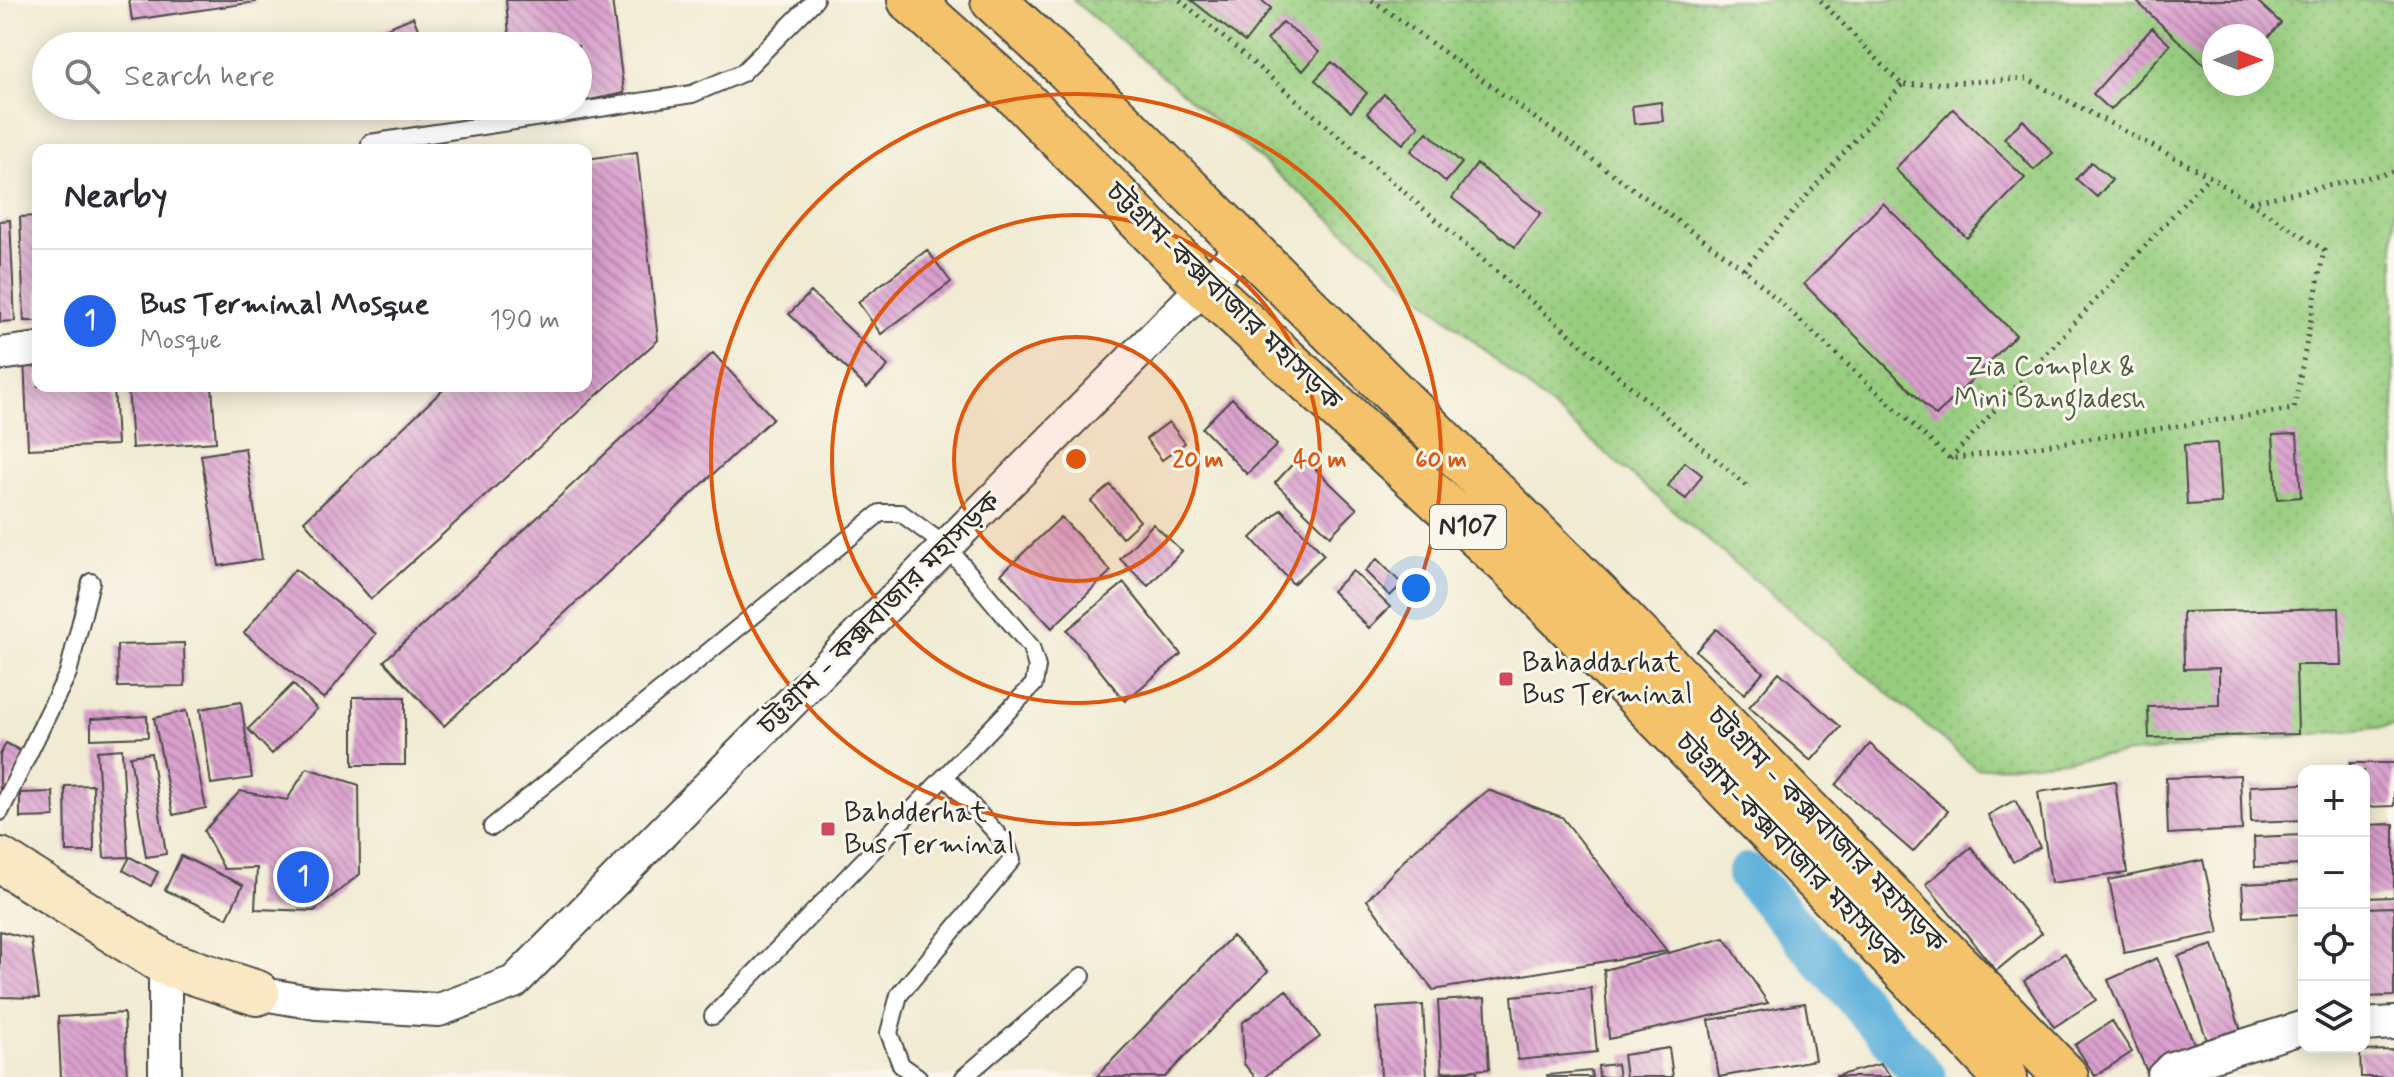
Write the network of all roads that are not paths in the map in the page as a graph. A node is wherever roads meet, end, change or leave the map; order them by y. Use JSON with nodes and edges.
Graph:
{"nodes":[{"id":1,"x":815,"y":0,"type":"edge"},
{"id":2,"x":910,"y":0,"type":"edge"},
{"id":3,"x":993,"y":0,"type":"edge"},
{"id":4,"x":592,"y":109,"type":"edge"},
{"id":5,"x":521,"y":120,"type":"edge"},
{"id":6,"x":370,"y":143,"type":"dead end"},
{"id":7,"x":1245,"y":245,"type":"junction"},
{"id":8,"x":1206,"y":287,"type":"junction"},
{"id":9,"x":32,"y":350,"type":"edge"},
{"id":10,"x":0,"y":354,"type":"edge"},
{"id":11,"x":947,"y":547,"type":"junction"},
{"id":12,"x":91,"y":582,"type":"dead end"},
{"id":13,"x":945,"y":776,"type":"junction"},
{"id":14,"x":0,"y":812,"type":"edge"},
{"id":15,"x":492,"y":827,"type":"dead end"},
{"id":16,"x":0,"y":860,"type":"edge"},
{"id":17,"x":165,"y":963,"type":"junction"},
{"id":18,"x":1082,"y":976,"type":"dead end"},
{"id":19,"x":257,"y":993,"type":"joint"},
{"id":20,"x":713,"y":1016,"type":"dead end"},
{"id":21,"x":2394,"y":1023,"type":"edge"},
{"id":22,"x":2370,"y":1025,"type":"edge"},
{"id":23,"x":2298,"y":1029,"type":"edge"},
{"id":24,"x":165,"y":1077,"type":"edge"},
{"id":25,"x":918,"y":1077,"type":"edge"},
{"id":26,"x":964,"y":1077,"type":"edge"},
{"id":27,"x":2005,"y":1077,"type":"edge"},
{"id":28,"x":2066,"y":1077,"type":"edge"},
{"id":29,"x":2163,"y":1077,"type":"edge"}],
"edges":[{"from":1,"to":4,"type":"lane"},
{"from":2,"to":8,"type":"highway","name":"চট্টগ্রাম-কক্সবাজার মহাসড়ক","number":"N107"},
{"from":3,"to":7,"type":"highway","name":"চট্টগ্রাম - কক্সবাজার মহাসড়ক","number":"N107"},
{"from":5,"to":6,"type":"lane"},
{"from":7,"to":8,"type":"street","name":"চট্টগ্রাম - কক্সবাজার মহাসড়ক"},
{"from":7,"to":28,"type":"highway","name":"চট্টগ্রাম - কক্সবাজার মহাসড়ক","number":"N107"},
{"from":8,"to":11,"type":"street","name":"চট্টগ্রাম - কক্সবাজার মহাসড়ক"},
{"from":8,"to":27,"type":"highway","name":"চট্টগ্রাম-কক্সবাজার মহাসড়ক","number":"N107"},
{"from":9,"to":10,"type":"street"},
{"from":11,"to":13,"type":"lane"},
{"from":11,"to":15,"type":"lane"},
{"from":11,"to":19,"type":"street","name":"চট্টগ্রাম - কক্সবাজার মহাসড়ক"},
{"from":12,"to":14,"type":"lane"},
{"from":13,"to":20,"type":"lane"},
{"from":13,"to":25,"type":"lane"},
{"from":16,"to":17,"type":"main road"},
{"from":17,"to":19,"type":"main road"},
{"from":17,"to":24,"type":"street"},
{"from":18,"to":26,"type":"lane"},
{"from":21,"to":22,"type":"street"},
{"from":23,"to":29,"type":"street"}]}
